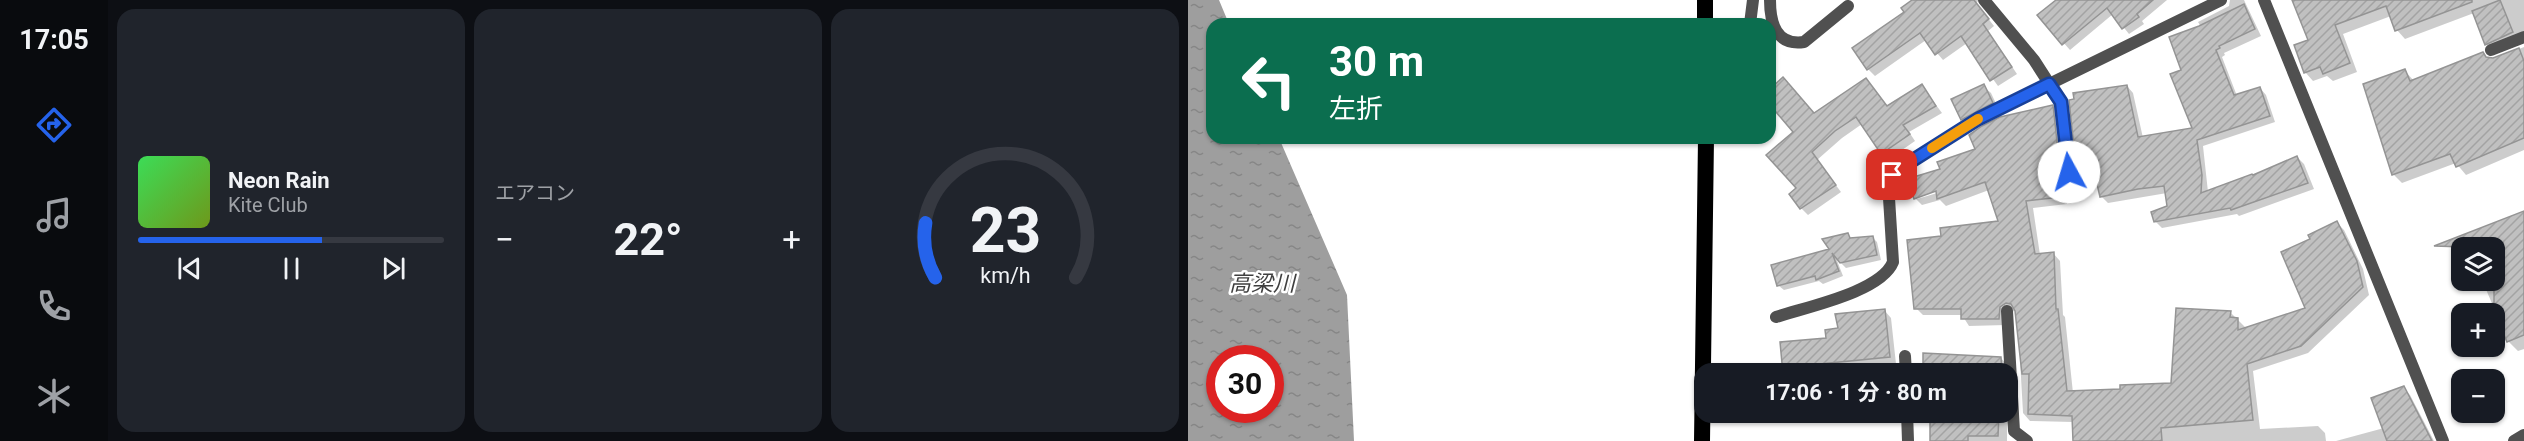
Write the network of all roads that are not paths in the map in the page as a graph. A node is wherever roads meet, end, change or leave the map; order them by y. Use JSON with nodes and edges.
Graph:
{"nodes":[{"id":1,"x":1705,"y":0,"type":"edge"},
{"id":2,"x":1753,"y":0,"type":"edge"},
{"id":3,"x":1770,"y":0,"type":"edge"},
{"id":4,"x":1984,"y":0,"type":"edge"},
{"id":5,"x":2221,"y":0,"type":"edge"},
{"id":6,"x":2264,"y":0,"type":"edge"},
{"id":7,"x":1848,"y":6,"type":"dead end"},
{"id":8,"x":1705,"y":18,"type":"edge"},
{"id":9,"x":1751,"y":18,"type":"edge"},
{"id":10,"x":1771,"y":18,"type":"edge"},
{"id":11,"x":1776,"y":34,"type":"edge"},
{"id":12,"x":2524,"y":37,"type":"edge"},
{"id":13,"x":2491,"y":50,"type":"dead end"},
{"id":14,"x":2049,"y":84,"type":"junction"},
{"id":15,"x":1706,"y":144,"type":"edge"},
{"id":16,"x":2071,"y":195,"type":"dead end"},
{"id":17,"x":2007,"y":311,"type":"dead end"},
{"id":18,"x":1776,"y":317,"type":"dead end"},
{"id":19,"x":1905,"y":356,"type":"dead end"},
{"id":20,"x":1905,"y":363,"type":"edge"},
{"id":21,"x":1907,"y":423,"type":"edge"},
{"id":22,"x":2524,"y":435,"type":"edge"},
{"id":23,"x":1702,"y":441,"type":"edge"},
{"id":24,"x":1908,"y":441,"type":"edge"},
{"id":25,"x":2027,"y":441,"type":"edge"},
{"id":26,"x":2444,"y":441,"type":"edge"},
{"id":27,"x":2514,"y":441,"type":"edge"}],
"edges":[{"from":1,"to":8,"type":"highway"},
{"from":2,"to":9,"type":"street"},
{"from":3,"to":10,"type":"street"},
{"from":4,"to":14,"type":"street"},
{"from":5,"to":14,"type":"street"},
{"from":6,"to":26,"type":"street"},
{"from":7,"to":11,"type":"street"},
{"from":12,"to":13,"type":"street"},
{"from":14,"to":16,"type":"street"},
{"from":14,"to":18,"type":"street"},
{"from":15,"to":23,"type":"highway"},
{"from":17,"to":25,"type":"street"},
{"from":19,"to":20,"type":"street"},
{"from":21,"to":24,"type":"street"},
{"from":22,"to":27,"type":"street"}]}
